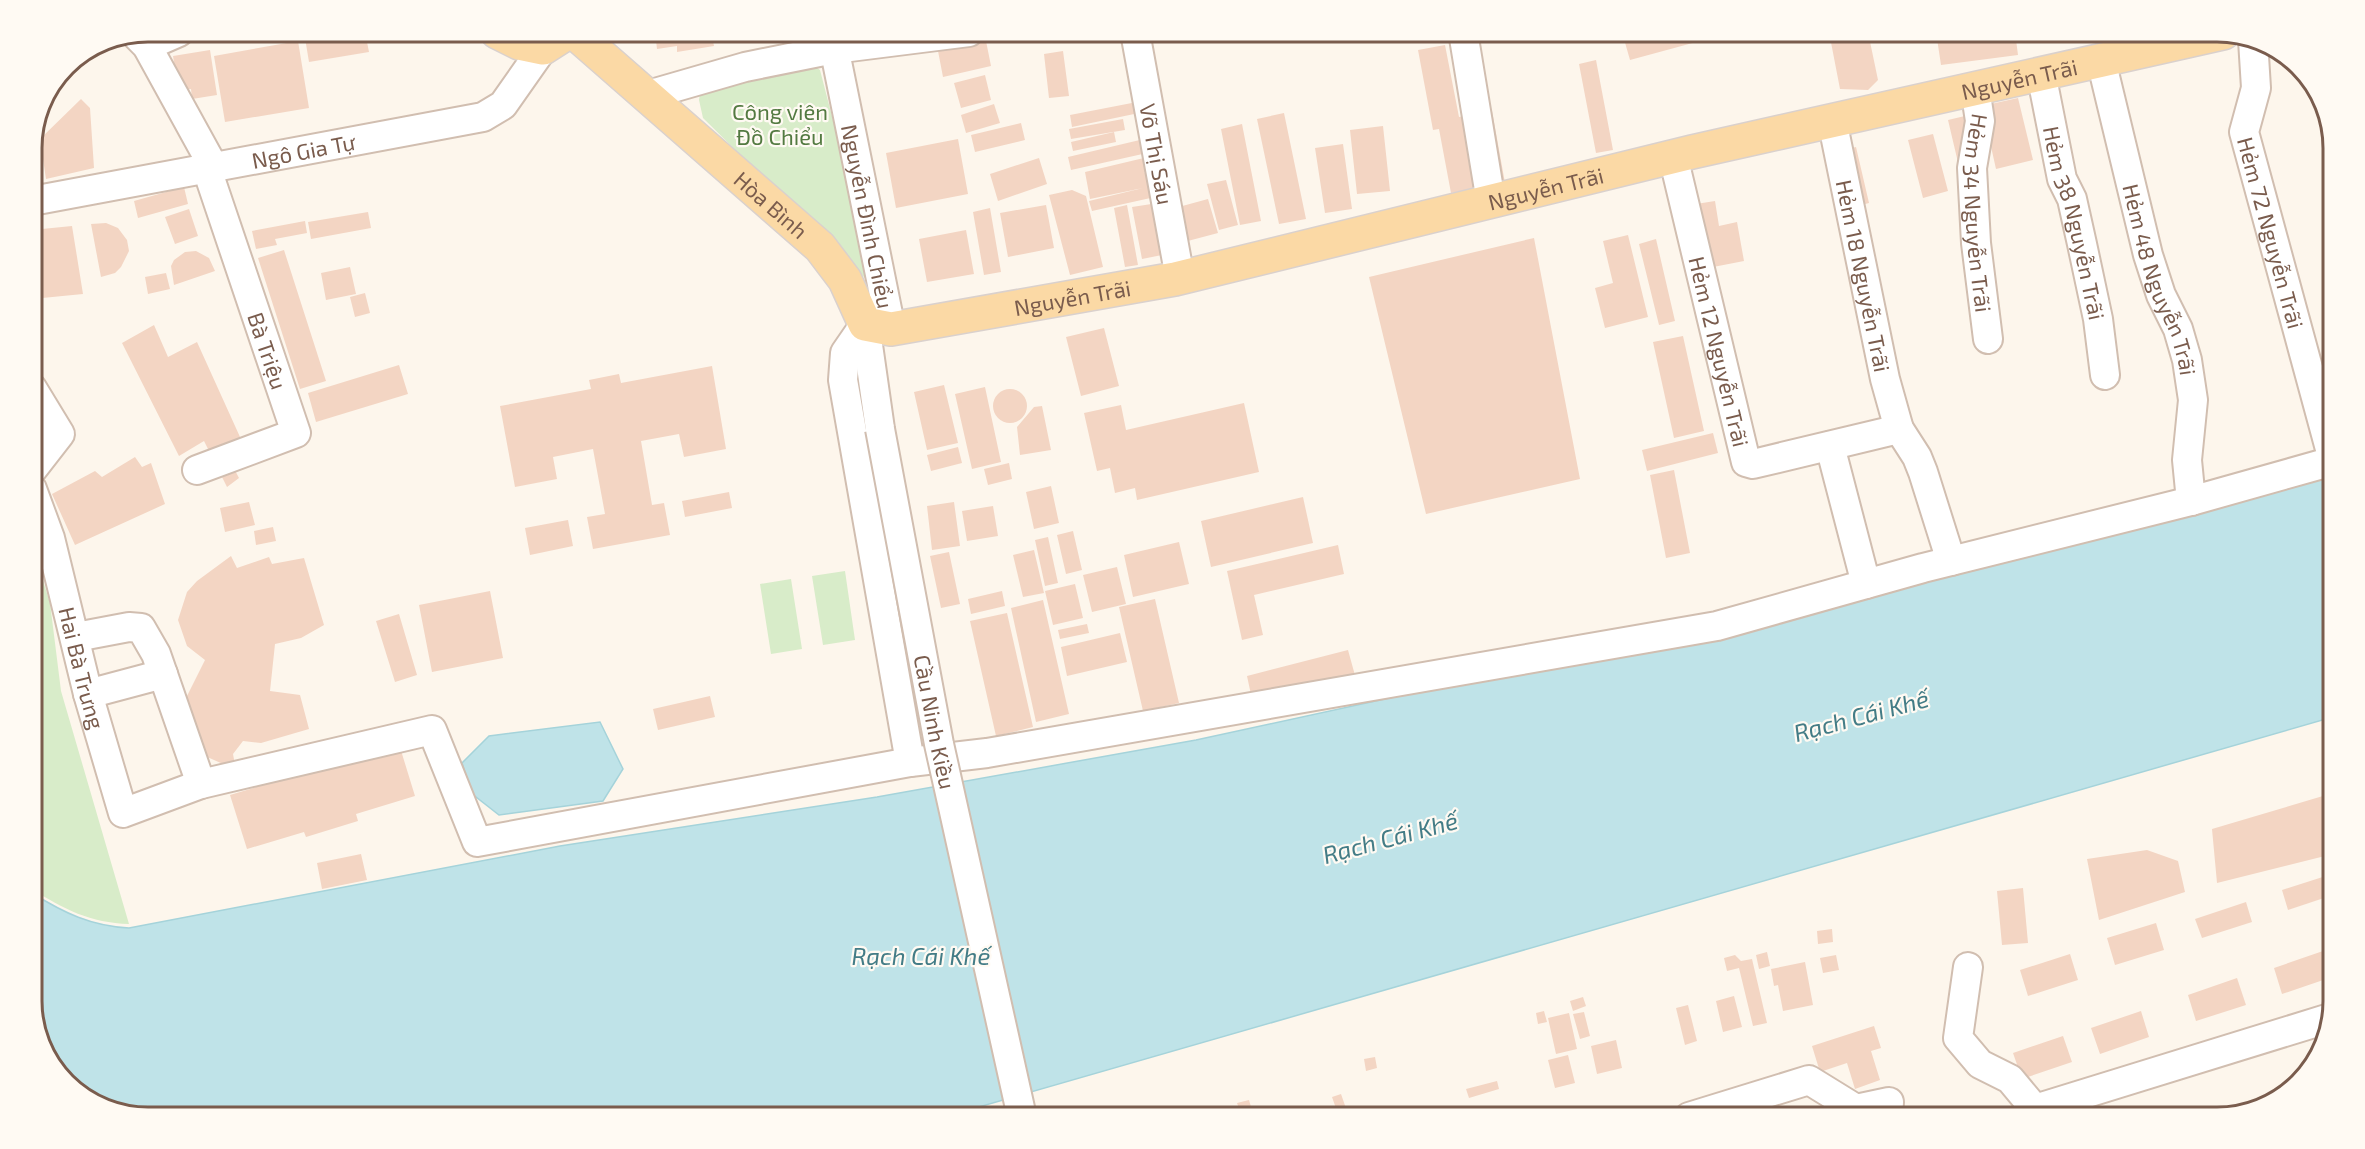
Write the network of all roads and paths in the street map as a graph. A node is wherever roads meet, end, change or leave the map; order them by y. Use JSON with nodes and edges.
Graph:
{"nodes":[{"id":1,"x":142,"y":42,"type":"edge"},
{"id":2,"x":553,"y":42,"type":"edge"},
{"id":3,"x":586,"y":42,"type":"edge"},
{"id":4,"x":826,"y":42,"type":"edge"},
{"id":5,"x":833,"y":42,"type":"edge"},
{"id":6,"x":1137,"y":42,"type":"edge"},
{"id":7,"x":1467,"y":42,"type":"edge"},
{"id":8,"x":2182,"y":42,"type":"edge"},
{"id":9,"x":2254,"y":49,"type":"edge"},
{"id":10,"x":2101,"y":60,"type":"junction"},
{"id":11,"x":2041,"y":73,"type":"junction"},
{"id":12,"x":1975,"y":88,"type":"junction"},
{"id":13,"x":648,"y":95,"type":"junction"},
{"id":14,"x":1832,"y":120,"type":"junction"},
{"id":15,"x":1673,"y":156,"type":"junction"},
{"id":16,"x":213,"y":166,"type":"junction"},
{"id":17,"x":42,"y":199,"type":"edge"},
{"id":18,"x":1491,"y":202,"type":"junction"},
{"id":19,"x":1180,"y":278,"type":"junction"},
{"id":20,"x":878,"y":327,"type":"junction"},
{"id":21,"x":1989,"y":339,"type":"dead end"},
{"id":22,"x":2105,"y":375,"type":"dead end"},
{"id":23,"x":42,"y":404,"type":"edge"},
{"id":24,"x":2323,"y":423,"type":"edge"},
{"id":25,"x":1899,"y":429,"type":"junction"},
{"id":26,"x":1830,"y":446,"type":"junction"},
{"id":27,"x":42,"y":457,"type":"edge"},
{"id":28,"x":2323,"y":463,"type":"edge"},
{"id":29,"x":196,"y":470,"type":"dead end"},
{"id":30,"x":2192,"y":501,"type":"junction"},
{"id":31,"x":42,"y":516,"type":"edge"},
{"id":32,"x":1951,"y":561,"type":"junction"},
{"id":33,"x":1866,"y":584,"type":"junction"},
{"id":34,"x":76,"y":637,"type":"junction"},
{"id":35,"x":163,"y":674,"type":"junction"},
{"id":36,"x":88,"y":694,"type":"junction"},
{"id":37,"x":910,"y":762,"type":"junction"},
{"id":38,"x":201,"y":784,"type":"junction"},
{"id":39,"x":1968,"y":967,"type":"dead end"},
{"id":40,"x":2321,"y":1021,"type":"edge"},
{"id":41,"x":1020,"y":1107,"type":"edge"},
{"id":42,"x":1724,"y":1107,"type":"edge"},
{"id":43,"x":1853,"y":1107,"type":"edge"},
{"id":44,"x":1865,"y":1107,"type":"edge"},
{"id":45,"x":1889,"y":1107,"type":"edge"},
{"id":46,"x":2033,"y":1107,"type":"edge"},
{"id":47,"x":2041,"y":1107,"type":"edge"}],
"edges":[{"from":1,"to":16,"type":"street"},
{"from":2,"to":16,"type":"street","name":"Ngô Gia Tự"},
{"from":3,"to":13,"type":"main road","name":"Hòa Bình"},
{"from":4,"to":13,"type":"street"},
{"from":5,"to":20,"type":"street","name":"Nguyễn Đình Chiểu"},
{"from":6,"to":19,"type":"street","name":"Võ Thị Sáu"},
{"from":7,"to":18,"type":"street"},
{"from":8,"to":10,"type":"main road","name":"Nguyễn Trãi"},
{"from":9,"to":24,"type":"street","name":"Hẻm 72 Nguyễn Trãi"},
{"from":10,"to":11,"type":"main road","name":"Nguyễn Trãi"},
{"from":10,"to":30,"type":"street","name":"Hẻm 48 Nguyễn Trãi"},
{"from":11,"to":12,"type":"main road","name":"Nguyễn Trãi"},
{"from":11,"to":22,"type":"street","name":"Hẻm 38 Nguyễn Trãi"},
{"from":12,"to":14,"type":"main road","name":"Nguyễn Trãi"},
{"from":12,"to":21,"type":"street","name":"Hẻm 34 Nguyễn Trãi"},
{"from":13,"to":20,"type":"main road","name":"Hòa Bình"},
{"from":14,"to":15,"type":"main road","name":"Nguyễn Trãi"},
{"from":14,"to":25,"type":"street","name":"Hẻm 18 Nguyễn Trãi"},
{"from":15,"to":18,"type":"main road","name":"Nguyễn Trãi"},
{"from":15,"to":26,"type":"street","name":"Hẻm 12 Nguyễn Trãi"},
{"from":16,"to":17,"type":"street","name":"Ngô Gia Tự"},
{"from":16,"to":29,"type":"street","name":"Bà Triệu"},
{"from":18,"to":19,"type":"main road","name":"Nguyễn Trãi"},
{"from":19,"to":20,"type":"main road","name":"Nguyễn Trãi"},
{"from":20,"to":37,"type":"street"},
{"from":20,"to":41,"type":"street","name":"Cầu Ninh Kiều","bridge":true},
{"from":23,"to":27,"type":"street"},
{"from":25,"to":26,"type":"street","name":"Hẻm 12 Nguyễn Trãi"},
{"from":25,"to":32,"type":"street","name":"Hẻm 18 Nguyễn Trãi"},
{"from":26,"to":33,"type":"street"},
{"from":28,"to":30,"type":"street"},
{"from":30,"to":32,"type":"street"},
{"from":31,"to":34,"type":"street","name":"Hai Bà Trưng"},
{"from":32,"to":33,"type":"street"},
{"from":33,"to":37,"type":"street"},
{"from":34,"to":35,"type":"street"},
{"from":34,"to":36,"type":"street","name":"Hai Bà Trưng"},
{"from":35,"to":36,"type":"street"},
{"from":35,"to":38,"type":"street"},
{"from":36,"to":38,"type":"street","name":"Hai Bà Trưng"},
{"from":37,"to":38,"type":"street"},
{"from":39,"to":46,"type":"street"},
{"from":40,"to":47,"type":"street"},
{"from":42,"to":43,"type":"street"},
{"from":44,"to":45,"type":"street"}]}
